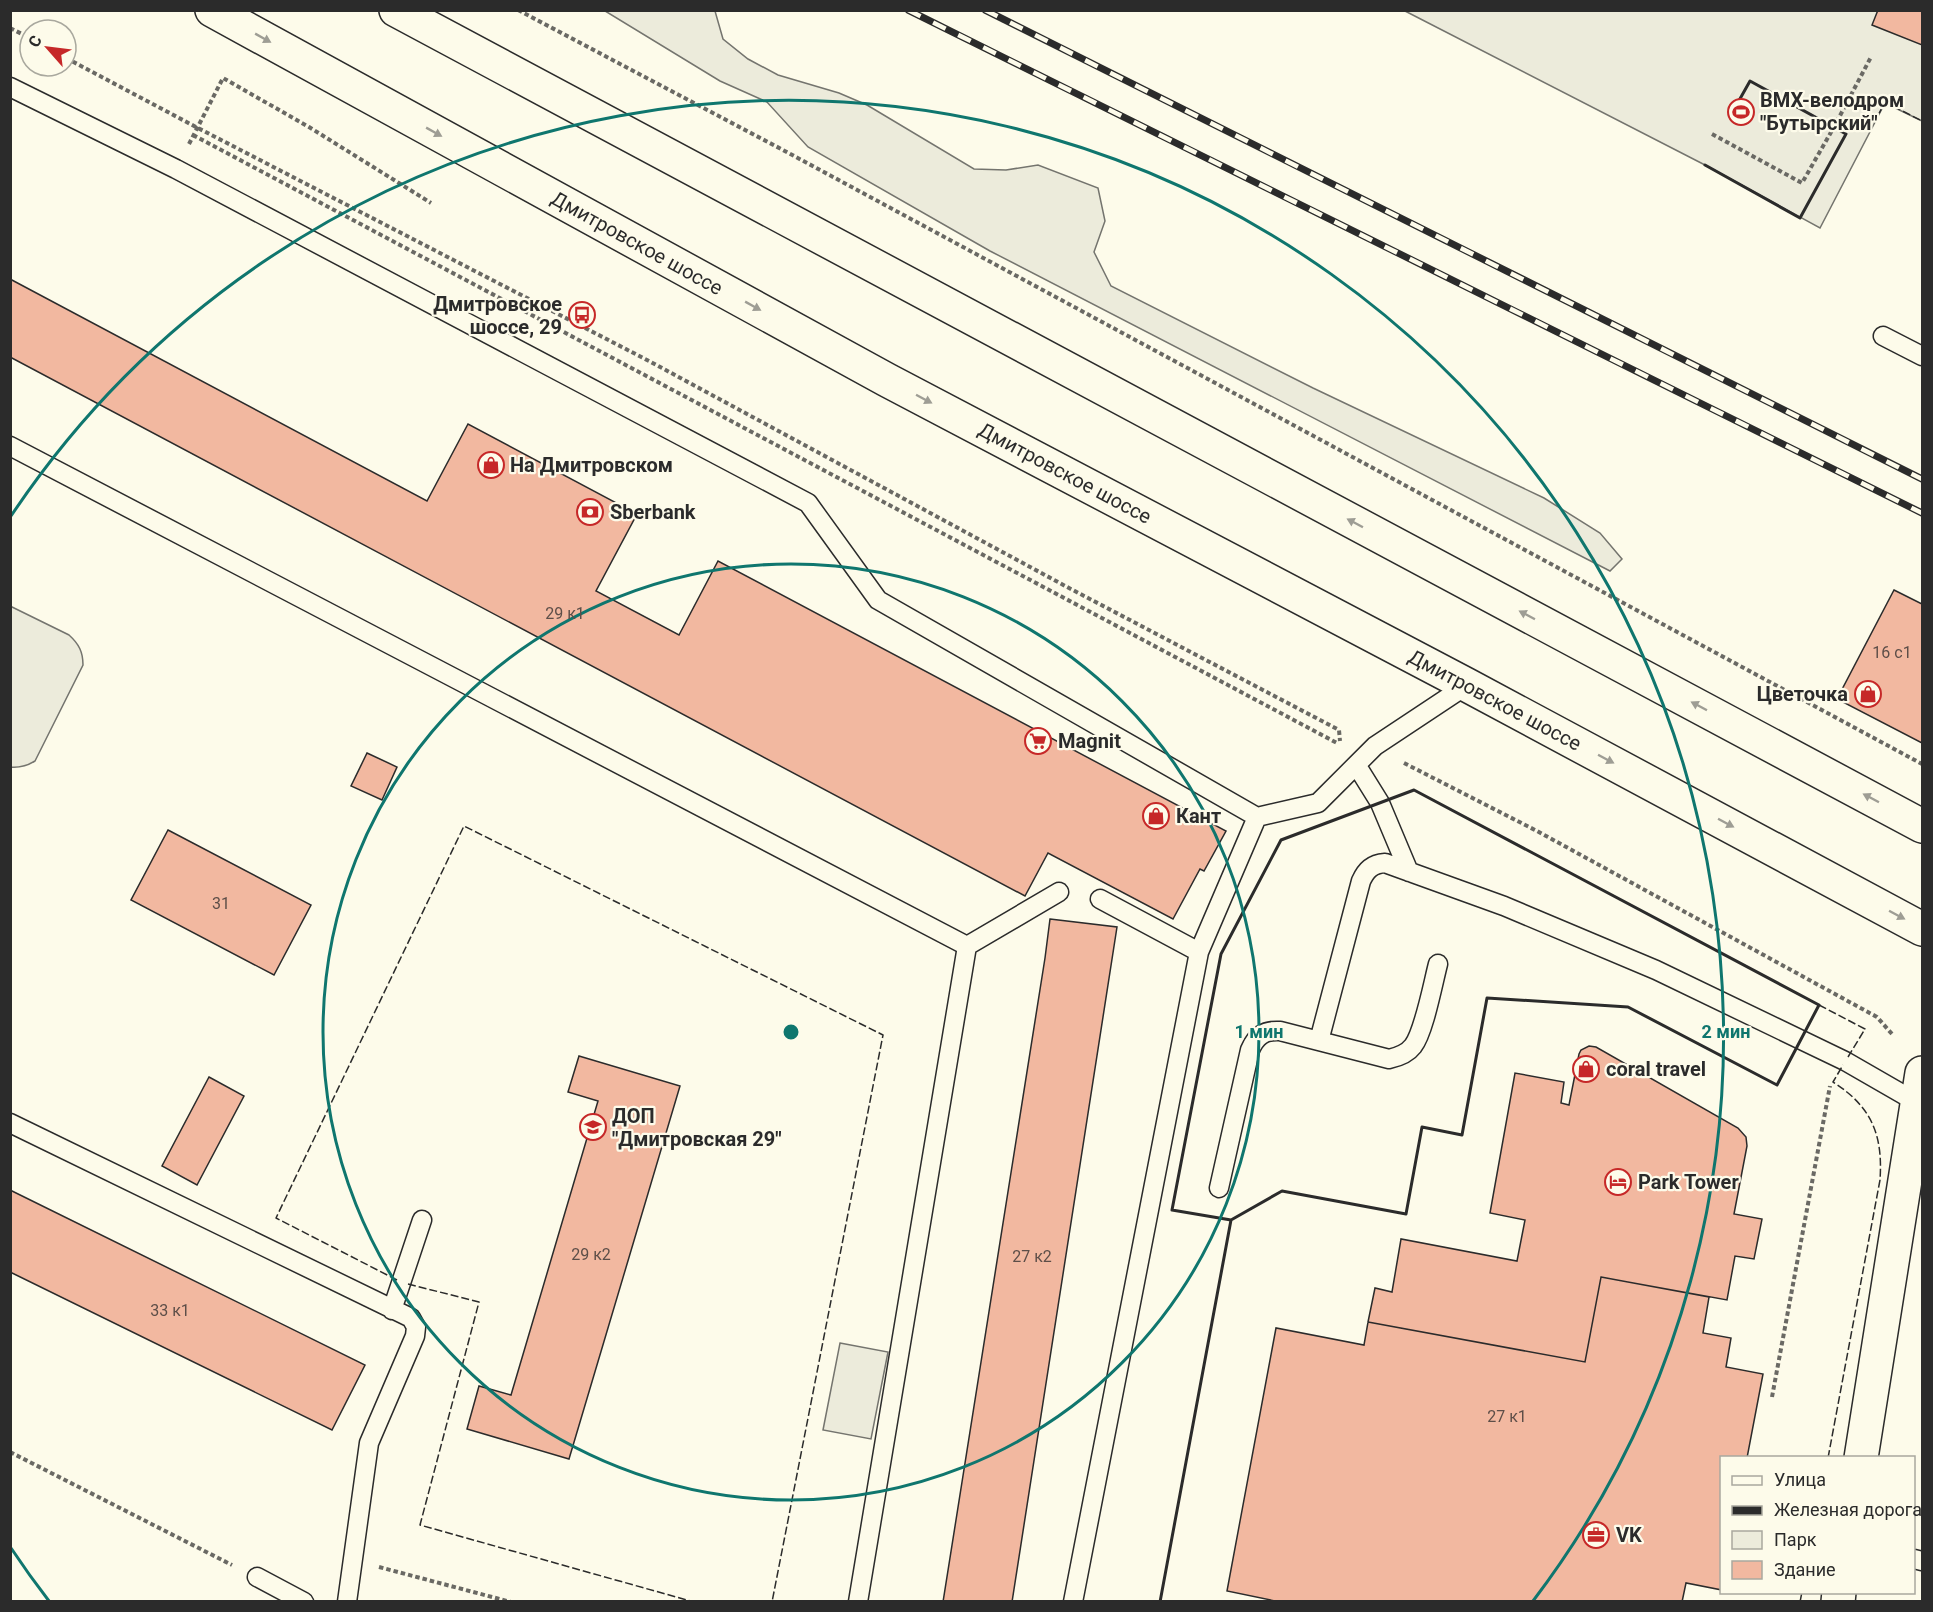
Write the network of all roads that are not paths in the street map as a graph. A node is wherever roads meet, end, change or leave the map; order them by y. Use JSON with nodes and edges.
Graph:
{"nodes":[{"id":1,"x":212,"y":10,"type":"edge"},
{"id":2,"x":396,"y":10,"type":"edge"},
{"id":3,"x":10,"y":87,"type":"edge"},
{"id":4,"x":1883,"y":336,"type":"dead end"},
{"id":5,"x":1923,"y":356,"type":"edge"},
{"id":6,"x":10,"y":446,"type":"edge"},
{"id":7,"x":1467,"y":685,"type":"junction"},
{"id":8,"x":1357,"y":766,"type":"junction"},
{"id":9,"x":1257,"y":816,"type":"junction"},
{"id":10,"x":1920,"y":822,"type":"edge"},
{"id":11,"x":1409,"y":872,"type":"junction"},
{"id":12,"x":1059,"y":892,"type":"dead end"},
{"id":13,"x":1100,"y":898,"type":"dead end"},
{"id":14,"x":1923,"y":929,"type":"edge"},
{"id":15,"x":967,"y":946,"type":"junction"},
{"id":16,"x":1199,"y":952,"type":"junction"},
{"id":17,"x":1438,"y":963,"type":"dead end"},
{"id":18,"x":1319,"y":1041,"type":"junction"},
{"id":19,"x":1920,"y":1088,"type":"edge"},
{"id":20,"x":10,"y":1123,"type":"edge"},
{"id":21,"x":1219,"y":1188,"type":"dead end"},
{"id":22,"x":422,"y":1220,"type":"dead end"},
{"id":23,"x":1923,"y":1222,"type":"edge"},
{"id":24,"x":1892,"y":1267,"type":"junction"},
{"id":25,"x":392,"y":1310,"type":"junction"},
{"id":26,"x":1861,"y":1456,"type":"edge"},
{"id":27,"x":257,"y":1577,"type":"road end"},
{"id":28,"x":304,"y":1602,"type":"edge"},
{"id":29,"x":347,"y":1602,"type":"edge"},
{"id":30,"x":858,"y":1602,"type":"edge"},
{"id":31,"x":1073,"y":1602,"type":"edge"}],
"edges":[{"from":1,"to":7,"type":"main road","name":"Дмитровское шоссе","one_way":true},
{"from":10,"to":2,"type":"main road","one_way":true},
{"from":3,"to":9,"type":"lane"},
{"from":4,"to":5,"type":"lane"},
{"from":6,"to":15,"type":"lane"},
{"from":7,"to":8,"type":"lane"},
{"from":7,"to":14,"type":"main road","name":"Дмитровское шоссе","one_way":true},
{"from":8,"to":9,"type":"lane"},
{"from":8,"to":11,"type":"lane"},
{"from":9,"to":16,"type":"lane"},
{"from":11,"to":18,"type":"lane"},
{"from":11,"to":19,"type":"lane"},
{"from":12,"to":15,"type":"lane"},
{"from":13,"to":16,"type":"lane"},
{"from":15,"to":30,"type":"lane"},
{"from":16,"to":31,"type":"lane"},
{"from":17,"to":18,"type":"lane"},
{"from":18,"to":21,"type":"lane"},
{"from":19,"to":24,"type":"main road"},
{"from":20,"to":25,"type":"lane"},
{"from":22,"to":25,"type":"lane"},
{"from":23,"to":24,"type":"main road"},
{"from":24,"to":26,"type":"main road"},
{"from":25,"to":29,"type":"lane"},
{"from":27,"to":28,"type":"lane"}]}
